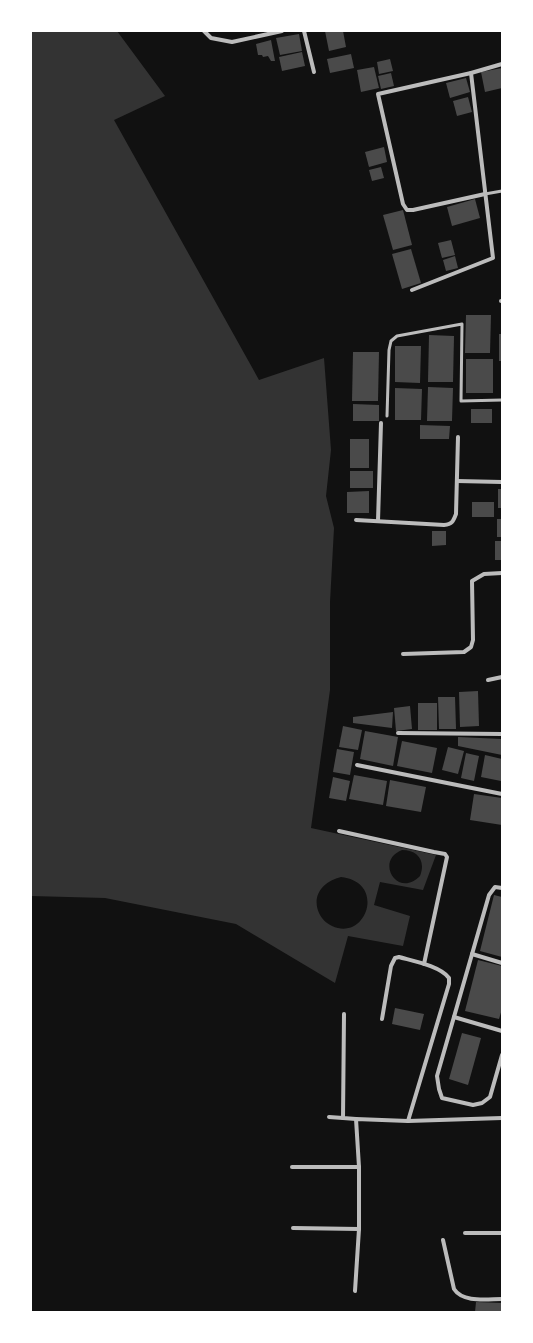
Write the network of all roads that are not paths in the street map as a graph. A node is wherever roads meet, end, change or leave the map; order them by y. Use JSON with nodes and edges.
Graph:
{"nodes":[{"id":1,"x":204,"y":31,"type":"edge"},
{"id":2,"x":282,"y":31,"type":"edge"},
{"id":3,"x":304,"y":31,"type":"edge"},
{"id":4,"x":502,"y":64,"type":"edge"},
{"id":5,"x":314,"y":72,"type":"dead end"},
{"id":6,"x":472,"y":73,"type":"junction"},
{"id":7,"x":502,"y":191,"type":"edge"},
{"id":8,"x":486,"y":194,"type":"junction"},
{"id":9,"x":412,"y":290,"type":"dead end"},
{"id":10,"x":502,"y":400,"type":"edge"},
{"id":11,"x":387,"y":416,"type":"dead end"},
{"id":12,"x":381,"y":423,"type":"dead end"},
{"id":13,"x":458,"y":437,"type":"dead end"},
{"id":14,"x":457,"y":481,"type":"junction"},
{"id":15,"x":502,"y":482,"type":"edge"},
{"id":16,"x":356,"y":520,"type":"dead end"},
{"id":17,"x":378,"y":521,"type":"junction"},
{"id":18,"x":502,"y":573,"type":"edge"},
{"id":19,"x":403,"y":654,"type":"dead end"},
{"id":20,"x":502,"y":677,"type":"edge"},
{"id":21,"x":488,"y":680,"type":"dead end"},
{"id":22,"x":398,"y":733,"type":"dead end"},
{"id":23,"x":502,"y":734,"type":"edge"},
{"id":24,"x":357,"y":765,"type":"dead end"},
{"id":25,"x":502,"y":794,"type":"edge"},
{"id":26,"x":339,"y":831,"type":"dead end"},
{"id":27,"x":502,"y":888,"type":"edge"},
{"id":28,"x":472,"y":954,"type":"junction"},
{"id":29,"x":424,"y":964,"type":"junction"},
{"id":30,"x":502,"y":964,"type":"edge"},
{"id":31,"x":344,"y":1014,"type":"dead end"},
{"id":32,"x":454,"y":1017,"type":"junction"},
{"id":33,"x":382,"y":1019,"type":"dead end"},
{"id":34,"x":502,"y":1031,"type":"edge"},
{"id":35,"x":502,"y":1055,"type":"edge"},
{"id":36,"x":329,"y":1117,"type":"dead end"},
{"id":37,"x":343,"y":1118,"type":"junction"},
{"id":38,"x":502,"y":1118,"type":"edge"},
{"id":39,"x":356,"y":1119,"type":"junction"},
{"id":40,"x":408,"y":1121,"type":"junction"},
{"id":41,"x":359,"y":1166,"type":"junction"},
{"id":42,"x":292,"y":1167,"type":"dead end"},
{"id":43,"x":293,"y":1228,"type":"dead end"},
{"id":44,"x":359,"y":1229,"type":"junction"},
{"id":45,"x":466,"y":1233,"type":"dead end"},
{"id":46,"x":502,"y":1233,"type":"edge"},
{"id":47,"x":443,"y":1240,"type":"dead end"},
{"id":48,"x":355,"y":1291,"type":"dead end"},
{"id":49,"x":502,"y":1299,"type":"edge"}],
"edges":[{"from":1,"to":2,"type":"street"},
{"from":3,"to":5,"type":"street"},
{"from":4,"to":6,"type":"street"},
{"from":6,"to":8,"type":"street"},
{"from":6,"to":8,"type":"street"},
{"from":7,"to":8,"type":"lane"},
{"from":8,"to":9,"type":"street"},
{"from":10,"to":11,"type":"lane"},
{"from":12,"to":17,"type":"street"},
{"from":13,"to":14,"type":"street"},
{"from":14,"to":15,"type":"street"},
{"from":14,"to":17,"type":"street"},
{"from":16,"to":17,"type":"street"},
{"from":18,"to":19,"type":"street"},
{"from":20,"to":21,"type":"street"},
{"from":22,"to":23,"type":"street"},
{"from":24,"to":25,"type":"street"},
{"from":26,"to":29,"type":"street"},
{"from":27,"to":28,"type":"street"},
{"from":28,"to":30,"type":"street"},
{"from":28,"to":32,"type":"street"},
{"from":29,"to":33,"type":"street"},
{"from":29,"to":40,"type":"street"},
{"from":31,"to":37,"type":"street"},
{"from":32,"to":34,"type":"street"},
{"from":32,"to":35,"type":"street"},
{"from":36,"to":37,"type":"street"},
{"from":37,"to":39,"type":"street"},
{"from":38,"to":40,"type":"street"},
{"from":39,"to":40,"type":"street"},
{"from":39,"to":41,"type":"street"},
{"from":41,"to":42,"type":"street"},
{"from":41,"to":44,"type":"street"},
{"from":43,"to":44,"type":"street"},
{"from":44,"to":48,"type":"street"},
{"from":45,"to":46,"type":"street"},
{"from":47,"to":49,"type":"street"}]}
